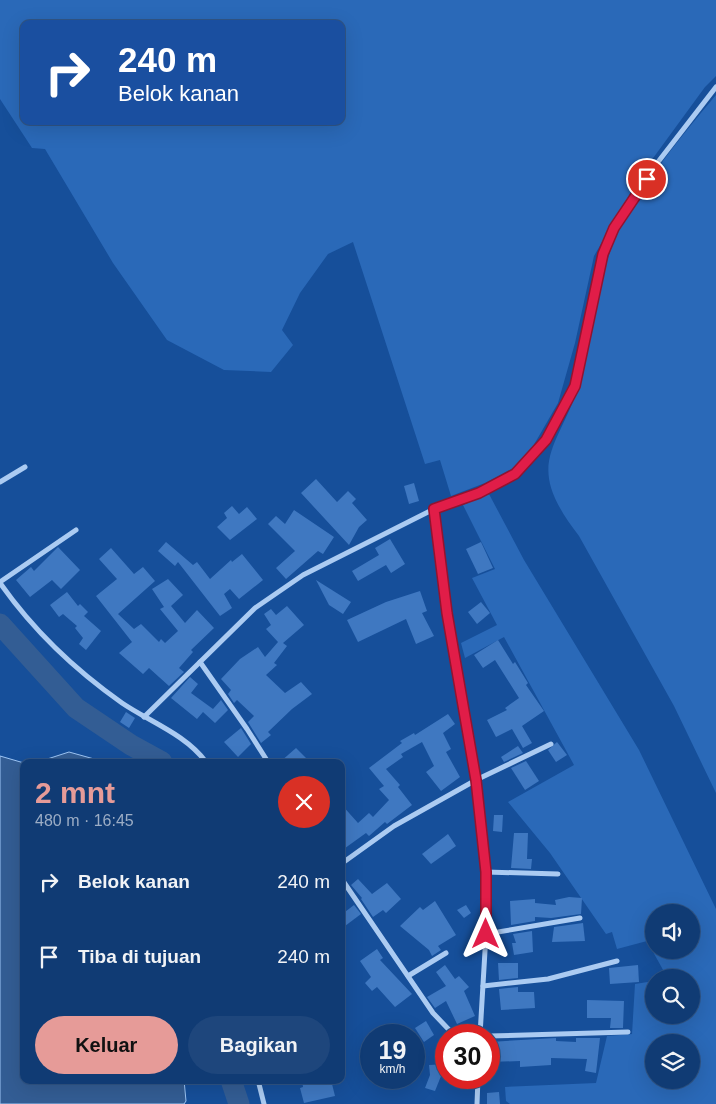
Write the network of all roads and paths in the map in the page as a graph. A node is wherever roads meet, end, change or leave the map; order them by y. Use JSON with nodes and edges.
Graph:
{"nodes":[{"id":1,"x":716,"y":87,"type":"edge"},
{"id":2,"x":25,"y":467,"type":"dead end"},
{"id":3,"x":0,"y":482,"type":"edge"},
{"id":4,"x":434,"y":509,"type":"junction"},
{"id":5,"x":76,"y":530,"type":"dead end"},
{"id":6,"x":0,"y":582,"type":"edge"},
{"id":7,"x":200,"y":662,"type":"junction"},
{"id":8,"x":144,"y":717,"type":"junction"},
{"id":9,"x":551,"y":744,"type":"dead end"},
{"id":10,"x":203,"y":759,"type":"edge"},
{"id":11,"x":266,"y":759,"type":"edge"},
{"id":12,"x":476,"y":780,"type":"junction"},
{"id":13,"x":345,"y":861,"type":"edge"},
{"id":14,"x":486,"y":872,"type":"junction"},
{"id":15,"x":558,"y":874,"type":"dead end"},
{"id":16,"x":345,"y":884,"type":"edge"},
{"id":17,"x":580,"y":918,"type":"dead end"},
{"id":18,"x":486,"y":934,"type":"junction"},
{"id":19,"x":446,"y":953,"type":"dead end"},
{"id":20,"x":617,"y":961,"type":"dead end"},
{"id":21,"x":408,"y":976,"type":"junction"},
{"id":22,"x":483,"y":986,"type":"junction"},
{"id":23,"x":444,"y":1024,"type":"edge"},
{"id":24,"x":481,"y":1024,"type":"edge"},
{"id":25,"x":628,"y":1032,"type":"dead end"},
{"id":26,"x":500,"y":1036,"type":"edge"},
{"id":27,"x":259,"y":1084,"type":"edge"},
{"id":28,"x":478,"y":1089,"type":"edge"},
{"id":29,"x":264,"y":1104,"type":"edge"},
{"id":30,"x":477,"y":1104,"type":"edge"}],
"edges":[{"from":1,"to":4,"type":"street"},
{"from":2,"to":3,"type":"street"},
{"from":4,"to":7,"type":"street"},
{"from":4,"to":12,"type":"street"},
{"from":5,"to":6,"type":"street"},
{"from":6,"to":8,"type":"street"},
{"from":7,"to":8,"type":"street"},
{"from":7,"to":11,"type":"street"},
{"from":8,"to":10,"type":"street"},
{"from":9,"to":12,"type":"street"},
{"from":12,"to":13,"type":"street"},
{"from":12,"to":14,"type":"street"},
{"from":14,"to":15,"type":"street"},
{"from":14,"to":18,"type":"street"},
{"from":16,"to":21,"type":"street"},
{"from":17,"to":18,"type":"street"},
{"from":18,"to":22,"type":"street"},
{"from":19,"to":21,"type":"street"},
{"from":20,"to":22,"type":"street"},
{"from":21,"to":23,"type":"street"},
{"from":22,"to":24,"type":"street"},
{"from":25,"to":26,"type":"street"},
{"from":27,"to":29,"type":"street"},
{"from":28,"to":30,"type":"street"}]}
